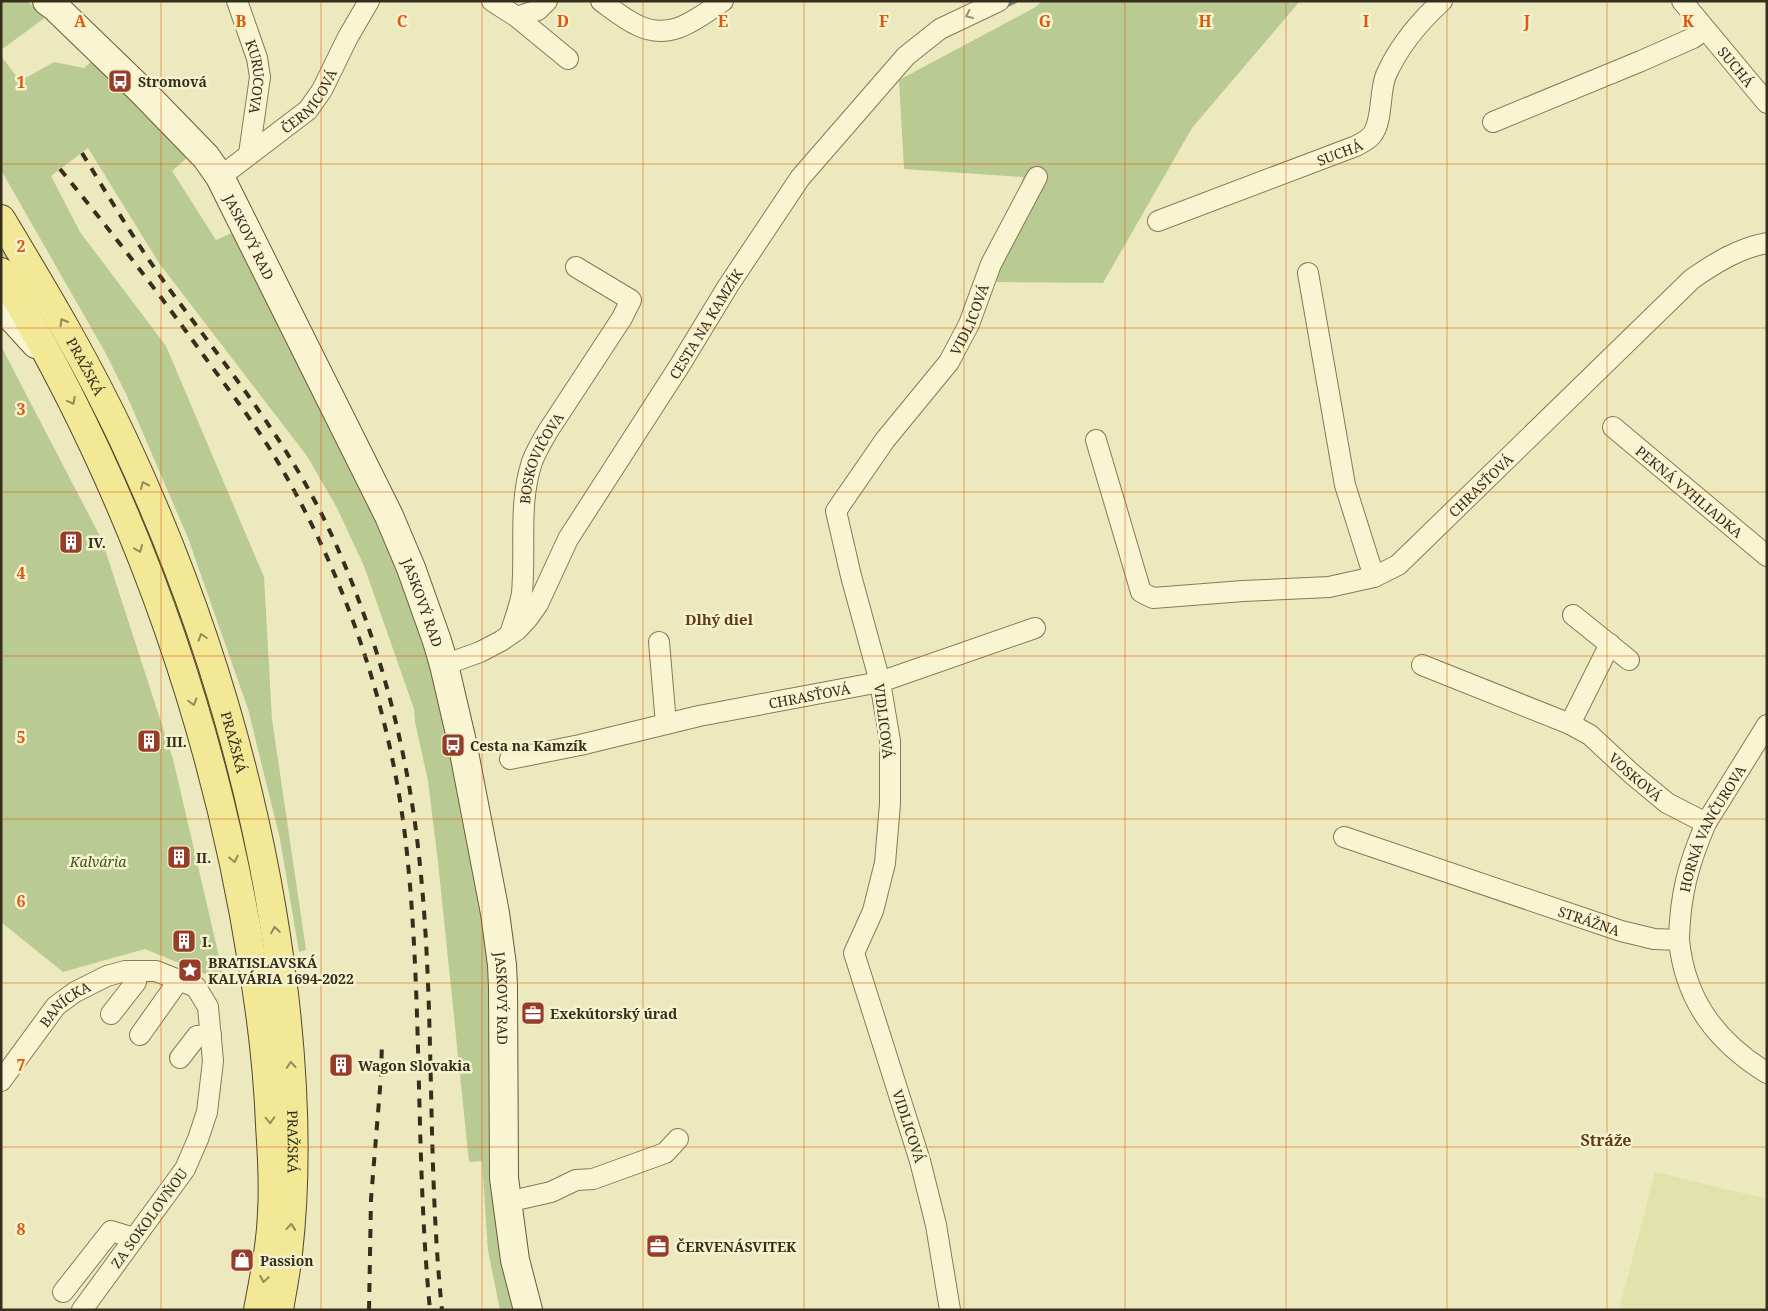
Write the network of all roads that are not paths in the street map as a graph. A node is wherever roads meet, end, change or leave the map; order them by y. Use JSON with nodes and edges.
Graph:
{"nodes":[{"id":1,"x":47,"y":1,"type":"edge"},
{"id":2,"x":237,"y":1,"type":"edge"},
{"id":3,"x":369,"y":1,"type":"edge"},
{"id":4,"x":492,"y":1,"type":"edge"},
{"id":5,"x":547,"y":1,"type":"edge"},
{"id":6,"x":601,"y":1,"type":"edge"},
{"id":7,"x":723,"y":1,"type":"edge"},
{"id":8,"x":999,"y":1,"type":"edge"},
{"id":9,"x":1442,"y":1,"type":"edge"},
{"id":10,"x":1682,"y":1,"type":"edge"},
{"id":11,"x":517,"y":18,"type":"junction"},
{"id":12,"x":1704,"y":30,"type":"junction"},
{"id":13,"x":568,"y":59,"type":"dead end"},
{"id":14,"x":1767,"y":103,"type":"edge"},
{"id":15,"x":1493,"y":122,"type":"dead end"},
{"id":16,"x":249,"y":154,"type":"junction"},
{"id":17,"x":220,"y":176,"type":"junction"},
{"id":18,"x":1037,"y":177,"type":"dead end"},
{"id":19,"x":1,"y":219,"type":"edge"},
{"id":20,"x":1158,"y":221,"type":"dead end"},
{"id":21,"x":1767,"y":243,"type":"edge"},
{"id":22,"x":576,"y":267,"type":"dead end"},
{"id":23,"x":1,"y":272,"type":"edge"},
{"id":24,"x":1308,"y":273,"type":"dead end"},
{"id":25,"x":1,"y":306,"type":"edge"},
{"id":26,"x":49,"y":358,"type":"junction"},
{"id":27,"x":1613,"y":428,"type":"dead end"},
{"id":28,"x":1096,"y":440,"type":"dead end"},
{"id":29,"x":1767,"y":556,"type":"edge"},
{"id":30,"x":1374,"y":577,"type":"junction"},
{"id":31,"x":1574,"y":615,"type":"dead end"},
{"id":32,"x":1035,"y":628,"type":"dead end"},
{"id":33,"x":510,"y":636,"type":"junction"},
{"id":34,"x":659,"y":642,"type":"dead end"},
{"id":35,"x":1610,"y":644,"type":"junction"},
{"id":36,"x":1629,"y":660,"type":"dead end"},
{"id":37,"x":444,"y":665,"type":"junction"},
{"id":38,"x":1422,"y":665,"type":"dead end"},
{"id":39,"x":880,"y":682,"type":"junction"},
{"id":40,"x":666,"y":724,"type":"junction"},
{"id":41,"x":1570,"y":724,"type":"junction"},
{"id":42,"x":1767,"y":725,"type":"edge"},
{"id":43,"x":510,"y":759,"type":"dead end"},
{"id":44,"x":1706,"y":823,"type":"junction"},
{"id":45,"x":1344,"y":837,"type":"dead end"},
{"id":46,"x":1679,"y":940,"type":"junction"},
{"id":47,"x":136,"y":971,"type":"junction"},
{"id":48,"x":156,"y":971,"type":"joint"},
{"id":49,"x":180,"y":980,"type":"junction"},
{"id":50,"x":111,"y":1014,"type":"dead end"},
{"id":51,"x":140,"y":1035,"type":"dead end"},
{"id":52,"x":211,"y":1035,"type":"junction"},
{"id":53,"x":180,"y":1058,"type":"dead end"},
{"id":54,"x":1767,"y":1074,"type":"edge"},
{"id":55,"x":1,"y":1081,"type":"edge"},
{"id":56,"x":678,"y":1139,"type":"dead end"},
{"id":57,"x":507,"y":1202,"type":"junction"},
{"id":58,"x":134,"y":1238,"type":"junction"},
{"id":59,"x":63,"y":1292,"type":"dead end"},
{"id":60,"x":82,"y":1310,"type":"edge"},
{"id":61,"x":258,"y":1310,"type":"edge"},
{"id":62,"x":278,"y":1310,"type":"edge"},
{"id":63,"x":528,"y":1310,"type":"edge"},
{"id":64,"x":950,"y":1310,"type":"edge"}],
"edges":[{"from":1,"to":17,"type":"street","name":"JASKOVÝ RAD"},
{"from":2,"to":16,"type":"street","name":"KURUCOVA"},
{"from":3,"to":16,"type":"street","name":"ČERNICOVÁ"},
{"from":4,"to":11,"type":"street"},
{"from":5,"to":11,"type":"street"},
{"from":6,"to":7,"type":"street"},
{"from":8,"to":33,"type":"street","name":"CESTA NA KAMZÍK","one_way":true},
{"from":9,"to":20,"type":"street","name":"SUCHÁ"},
{"from":10,"to":12,"type":"street","name":"SUCHÁ"},
{"from":11,"to":13,"type":"street"},
{"from":12,"to":14,"type":"street","name":"SUCHÁ"},
{"from":12,"to":15,"type":"street"},
{"from":16,"to":17,"type":"street","name":"ČERNICOVÁ"},
{"from":17,"to":37,"type":"street","name":"JASKOVÝ RAD"},
{"from":18,"to":39,"type":"street","name":"VIDLICOVÁ"},
{"from":62,"to":19,"type":"main road","name":"PRAŽSKÁ","one_way":true},
{"from":21,"to":30,"type":"street","name":"CHRASŤOVÁ"},
{"from":22,"to":33,"type":"street","name":"BOSKOVIČOVA"},
{"from":23,"to":26,"type":"main road","name":"PRAŽSKÁ"},
{"from":24,"to":30,"type":"street"},
{"from":25,"to":26,"type":"street"},
{"from":26,"to":61,"type":"main road","name":"PRAŽSKÁ","one_way":true},
{"from":27,"to":29,"type":"street","name":"PEKNÁ VYHLIADKA"},
{"from":28,"to":30,"type":"street","name":"CHRASŤOVÁ"},
{"from":31,"to":35,"type":"street"},
{"from":32,"to":39,"type":"street","name":"CHRASŤOVÁ"},
{"from":33,"to":37,"type":"street","name":"CESTA NA KAMZÍK"},
{"from":34,"to":40,"type":"street"},
{"from":35,"to":36,"type":"street"},
{"from":35,"to":41,"type":"street"},
{"from":37,"to":57,"type":"street","name":"JASKOVÝ RAD"},
{"from":38,"to":41,"type":"street","name":"VOSKOVÁ"},
{"from":39,"to":40,"type":"street","name":"CHRASŤOVÁ"},
{"from":39,"to":64,"type":"street","name":"VIDLICOVÁ"},
{"from":40,"to":43,"type":"street","name":"CHRASŤOVÁ"},
{"from":41,"to":44,"type":"street","name":"VOSKOVÁ"},
{"from":42,"to":44,"type":"street","name":"HORNÁ VANČUROVA"},
{"from":44,"to":46,"type":"street","name":"HORNÁ VANČUROVA"},
{"from":45,"to":46,"type":"street","name":"STRÁŽNA"},
{"from":46,"to":54,"type":"street"},
{"from":47,"to":48,"type":"street","name":"BANÍCKA"},
{"from":47,"to":50,"type":"street"},
{"from":47,"to":55,"type":"street","name":"BANÍCKA"},
{"from":48,"to":49,"type":"street","name":"ZA SOKOLOVŇOU"},
{"from":49,"to":51,"type":"street"},
{"from":49,"to":52,"type":"street","name":"ZA SOKOLOVŇOU"},
{"from":52,"to":53,"type":"street"},
{"from":52,"to":58,"type":"street","name":"ZA SOKOLOVŇOU"},
{"from":56,"to":57,"type":"street"},
{"from":57,"to":63,"type":"street","name":"JASKOVÝ RAD"},
{"from":58,"to":59,"type":"street"},
{"from":58,"to":60,"type":"street","name":"ZA SOKOLOVŇOU"}]}
